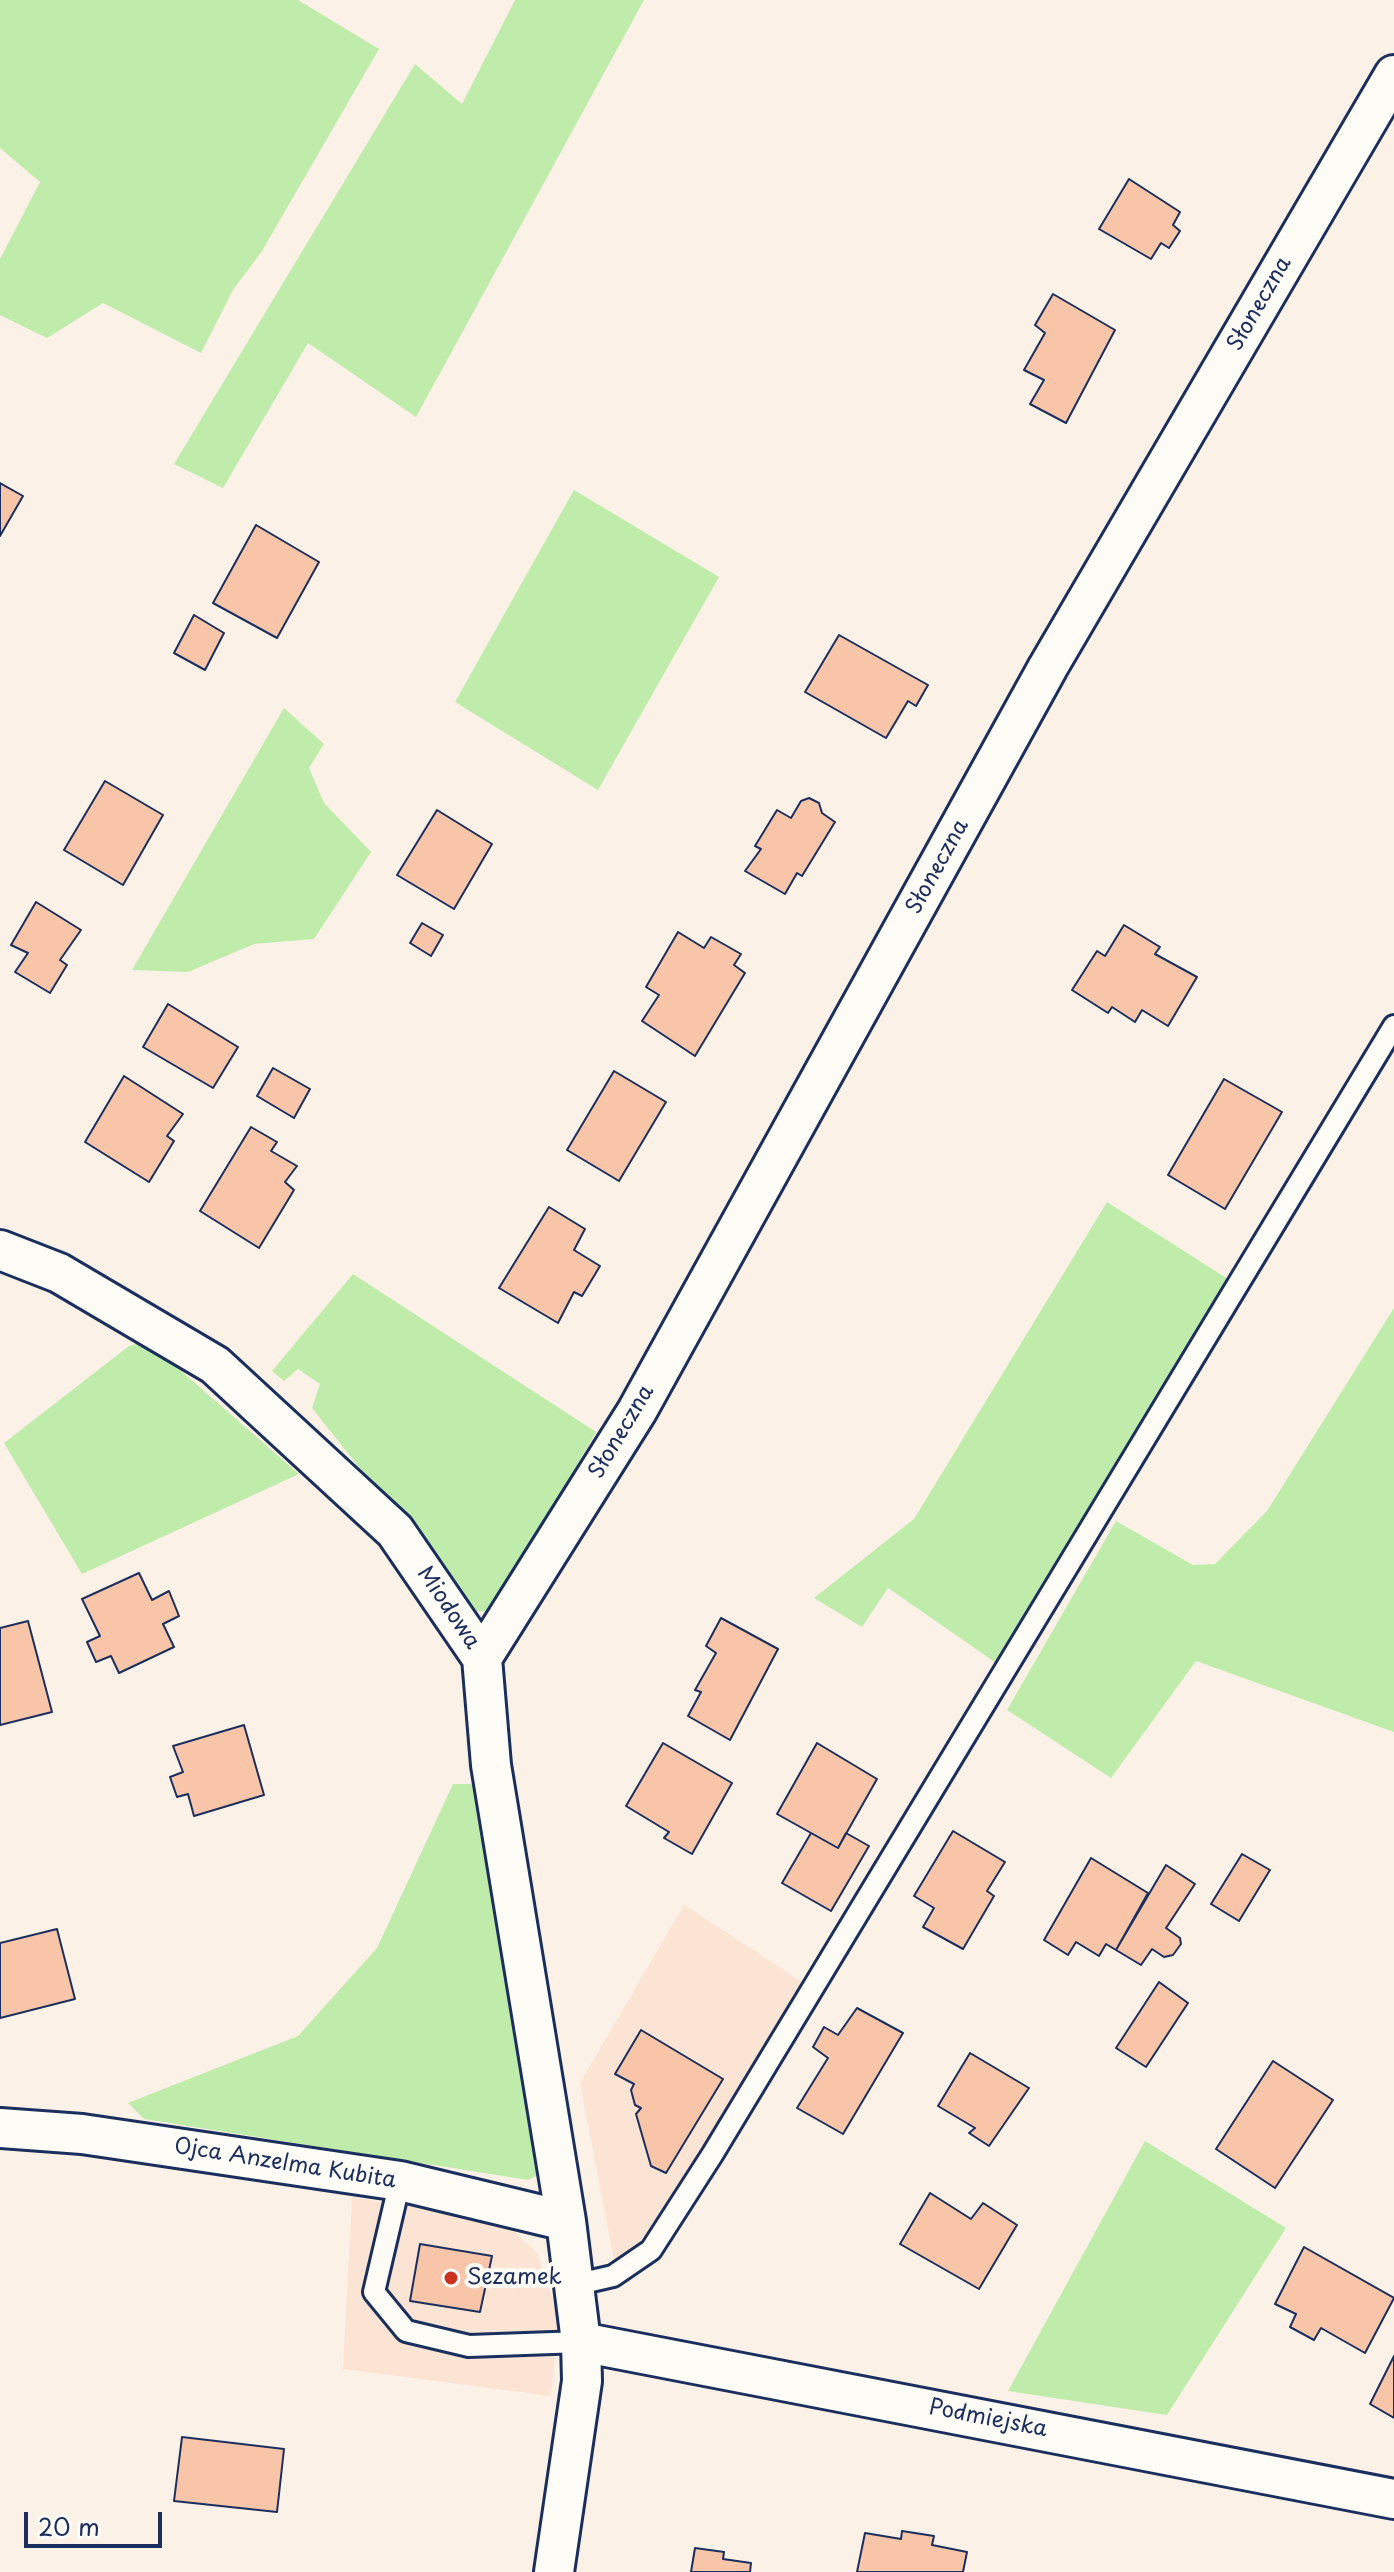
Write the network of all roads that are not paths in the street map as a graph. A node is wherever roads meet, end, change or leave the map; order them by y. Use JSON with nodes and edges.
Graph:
{"nodes":[{"id":1,"x":1394,"y":75,"type":"edge"},
{"id":2,"x":1394,"y":1026,"type":"edge"},
{"id":3,"x":0,"y":1250,"type":"edge"},
{"id":4,"x":482,"y":1658,"type":"junction"},
{"id":5,"x":0,"y":2128,"type":"edge"},
{"id":6,"x":400,"y":2181,"type":"junction"},
{"id":7,"x":566,"y":2221,"type":"junction"},
{"id":8,"x":574,"y":2285,"type":"junction"},
{"id":9,"x":581,"y":2342,"type":"junction"},
{"id":10,"x":1394,"y":2499,"type":"edge"},
{"id":11,"x":554,"y":2572,"type":"edge"}],
"edges":[{"from":1,"to":4,"type":"street","name":"Słoneczna"},
{"from":2,"to":8,"type":"lane"},
{"from":3,"to":4,"type":"street","name":"Miodowa"},
{"from":4,"to":7,"type":"street","name":"Miodowa"},
{"from":5,"to":6,"type":"street","name":"Ojca Anzelma Kubita"},
{"from":6,"to":7,"type":"street","name":"Ojca Anzelma Kubita"},
{"from":6,"to":9,"type":"lane"},
{"from":7,"to":8,"type":"street","name":"Miodowa"},
{"from":8,"to":9,"type":"street","name":"Miodowa"},
{"from":9,"to":10,"type":"street","name":"Podmiejska"},
{"from":9,"to":11,"type":"street","name":"Miodowa"}]}
